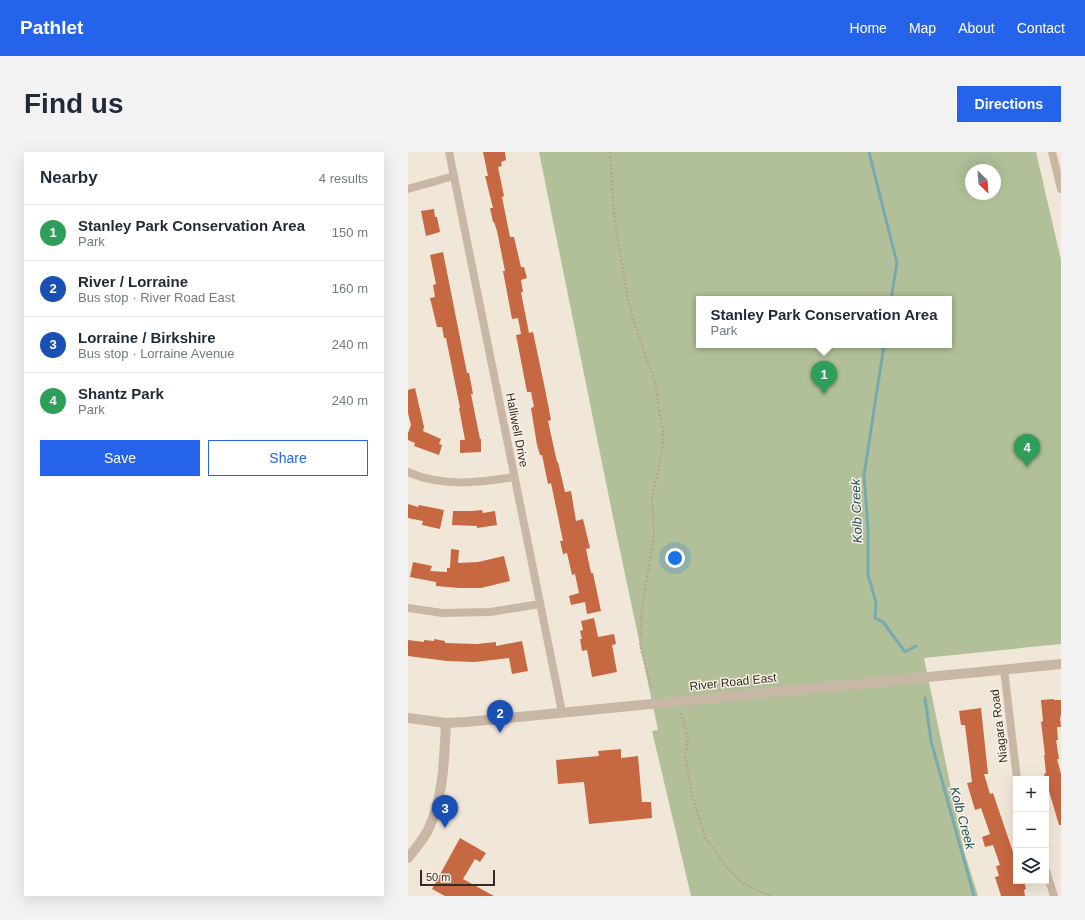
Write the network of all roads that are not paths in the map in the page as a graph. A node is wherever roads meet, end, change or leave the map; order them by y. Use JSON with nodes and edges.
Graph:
{"nodes":[{"id":1,"x":449,"y":152,"type":"edge"},
{"id":2,"x":1052,"y":152,"type":"edge"},
{"id":3,"x":454,"y":176,"type":"junction"},
{"id":4,"x":408,"y":189,"type":"edge"},
{"id":5,"x":1061,"y":190,"type":"edge"},
{"id":6,"x":408,"y":472,"type":"edge"},
{"id":7,"x":514,"y":477,"type":"junction"},
{"id":8,"x":540,"y":604,"type":"junction"},
{"id":9,"x":408,"y":608,"type":"edge"},
{"id":10,"x":1061,"y":664,"type":"edge"},
{"id":11,"x":1004,"y":669,"type":"junction"},
{"id":12,"x":562,"y":712,"type":"junction"},
{"id":13,"x":408,"y":718,"type":"edge"},
{"id":14,"x":446,"y":723,"type":"junction"},
{"id":15,"x":1017,"y":776,"type":"edge"},
{"id":16,"x":408,"y":858,"type":"edge"},
{"id":17,"x":1049,"y":880,"type":"edge"},
{"id":18,"x":1054,"y":896,"type":"edge"}],
"edges":[{"from":1,"to":3,"type":"street","name":"Halliwell Drive"},
{"from":2,"to":5,"type":"street"},
{"from":3,"to":4,"type":"street"},
{"from":3,"to":7,"type":"street","name":"Halliwell Drive"},
{"from":6,"to":7,"type":"street"},
{"from":7,"to":8,"type":"street","name":"Halliwell Drive"},
{"from":8,"to":9,"type":"street"},
{"from":8,"to":12,"type":"street","name":"Halliwell Drive"},
{"from":10,"to":11,"type":"street","name":"River Road East"},
{"from":11,"to":12,"type":"street","name":"River Road East"},
{"from":11,"to":15,"type":"street","name":"Niagara Road"},
{"from":12,"to":14,"type":"street","name":"River Road East"},
{"from":13,"to":14,"type":"street","name":"River Road East"},
{"from":14,"to":16,"type":"street"},
{"from":17,"to":18,"type":"street"}]}
